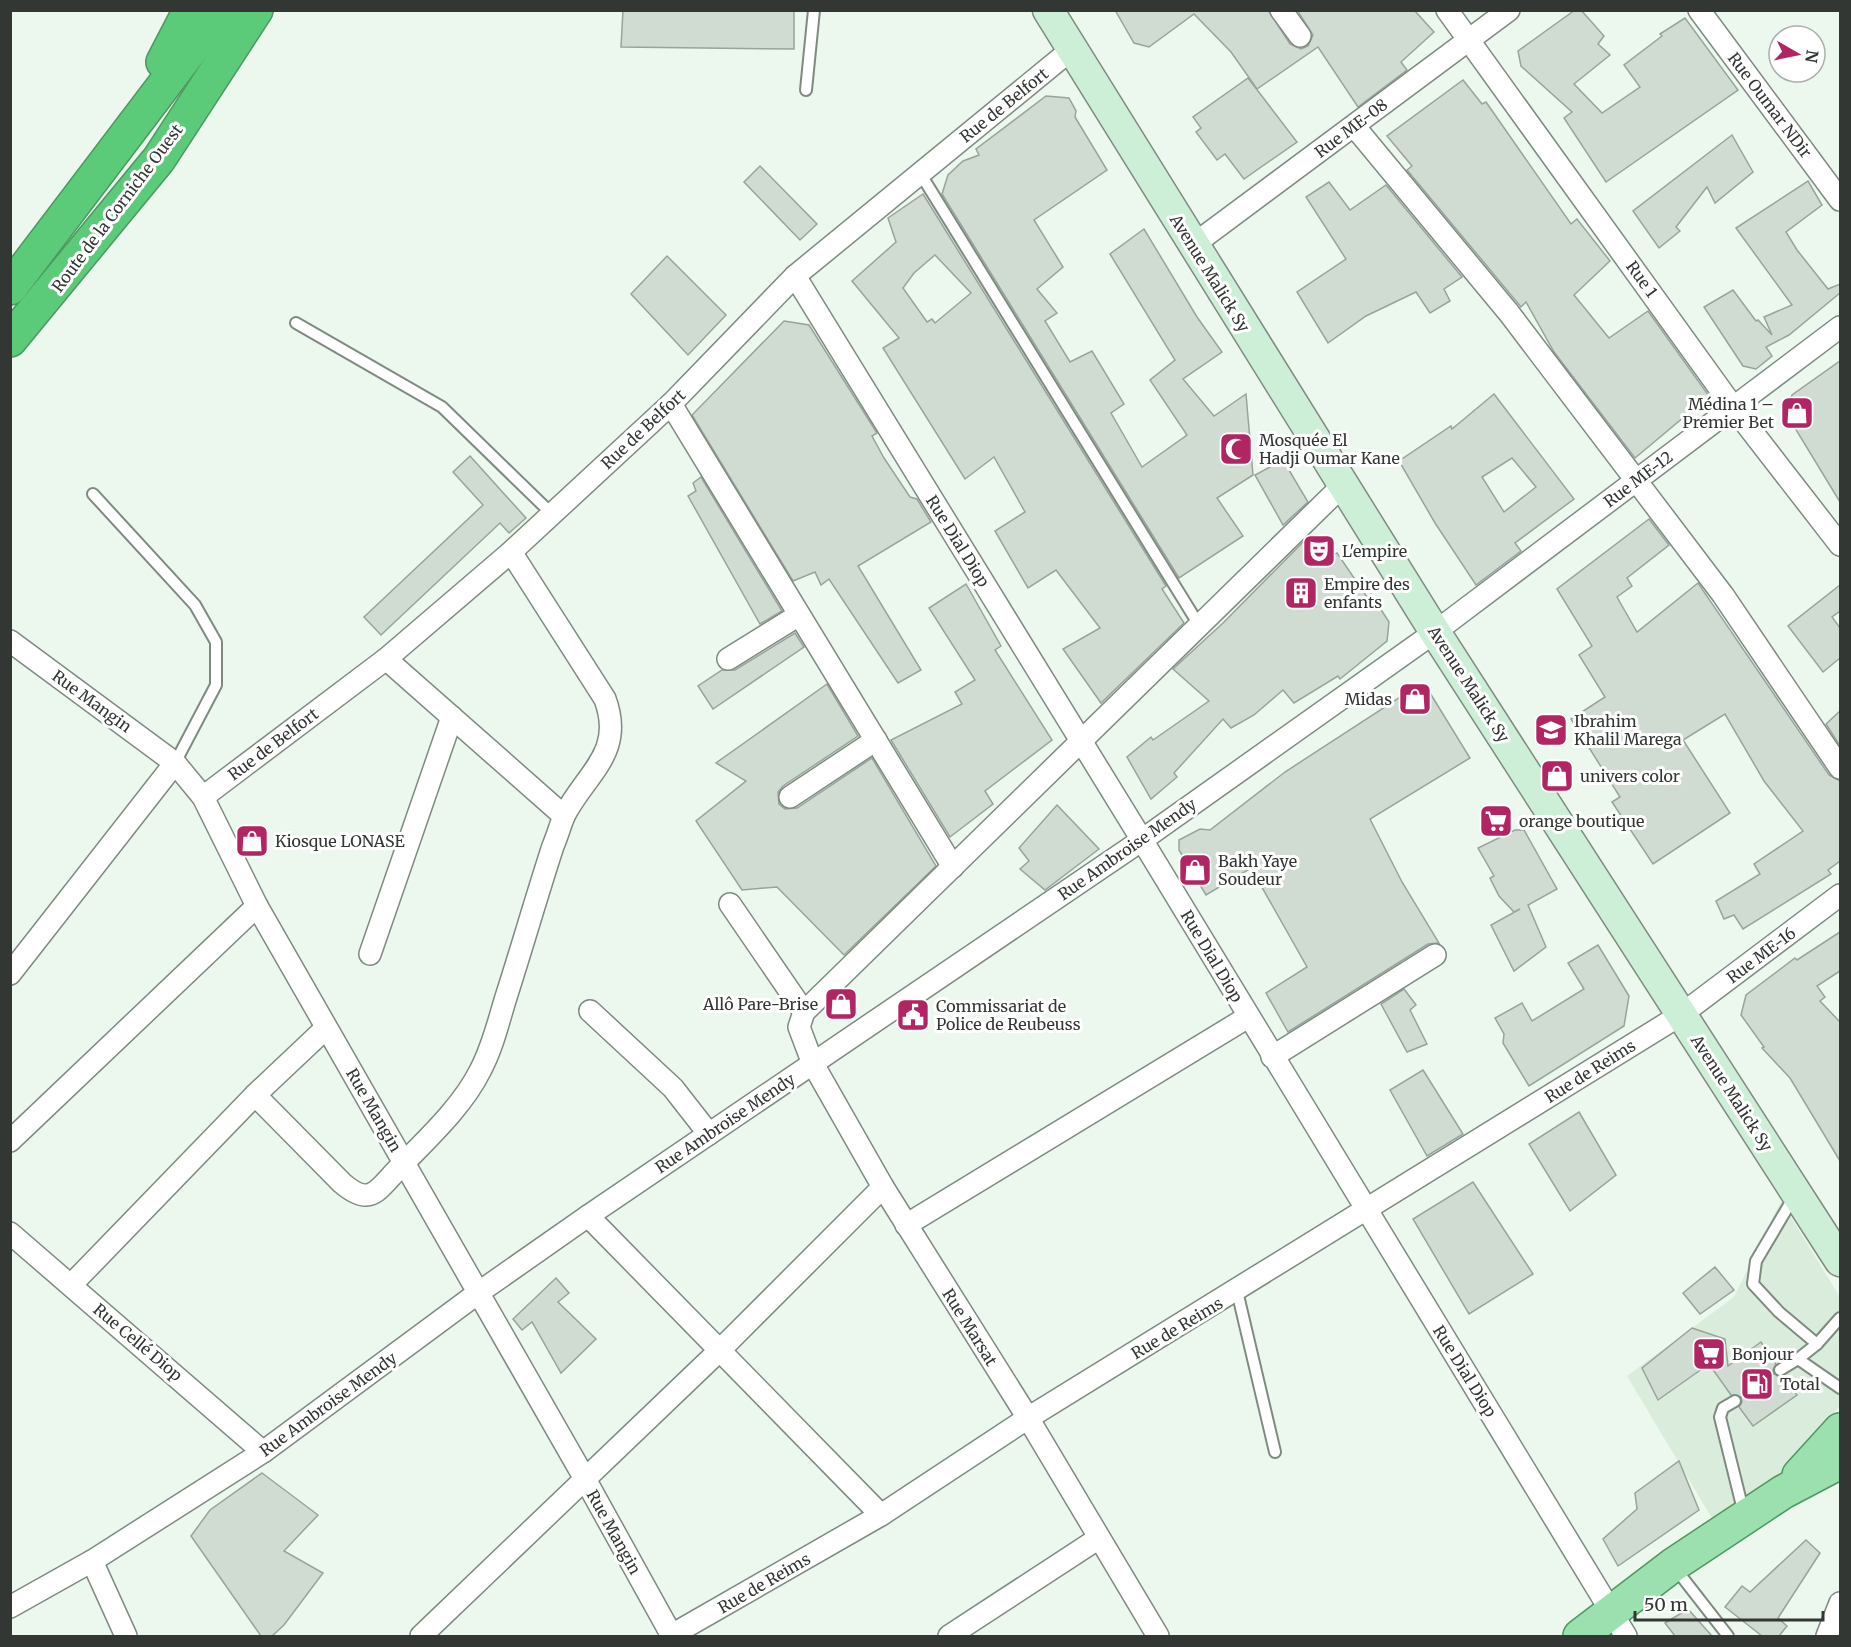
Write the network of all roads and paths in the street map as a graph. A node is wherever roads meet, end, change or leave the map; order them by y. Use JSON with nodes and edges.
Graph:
{"nodes":[{"id":1,"x":190,"y":10,"type":"edge"},
{"id":2,"x":221,"y":10,"type":"edge"},
{"id":3,"x":256,"y":10,"type":"edge"},
{"id":4,"x":814,"y":10,"type":"edge"},
{"id":5,"x":1048,"y":10,"type":"edge"},
{"id":6,"x":1281,"y":10,"type":"edge"},
{"id":7,"x":1447,"y":10,"type":"edge"},
{"id":8,"x":1509,"y":10,"type":"edge"},
{"id":9,"x":1699,"y":10,"type":"edge"},
{"id":10,"x":1300,"y":36,"type":"dead end"},
{"id":11,"x":1470,"y":40,"type":"junction"},
{"id":12,"x":1072,"y":49,"type":"junction"},
{"id":13,"x":806,"y":90,"type":"dead end"},
{"id":14,"x":144,"y":112,"type":"junction"},
{"id":15,"x":1354,"y":126,"type":"junction"},
{"id":16,"x":920,"y":172,"type":"junction"},
{"id":17,"x":1840,"y":200,"type":"edge"},
{"id":18,"x":1193,"y":245,"type":"junction"},
{"id":19,"x":795,"y":276,"type":"junction"},
{"id":20,"x":10,"y":288,"type":"edge"},
{"id":21,"x":296,"y":323,"type":"dead end"},
{"id":22,"x":1840,"y":327,"type":"edge"},
{"id":23,"x":10,"y":340,"type":"edge"},
{"id":24,"x":671,"y":404,"type":"junction"},
{"id":25,"x":1733,"y":407,"type":"junction"},
{"id":26,"x":1636,"y":481,"type":"junction"},
{"id":27,"x":1343,"y":485,"type":"junction"},
{"id":28,"x":93,"y":494,"type":"dead end"},
{"id":29,"x":552,"y":514,"type":"junction"},
{"id":30,"x":1840,"y":545,"type":"edge"},
{"id":31,"x":511,"y":552,"type":"junction"},
{"id":32,"x":799,"y":615,"type":"junction"},
{"id":33,"x":1199,"y":625,"type":"junction"},
{"id":34,"x":1435,"y":632,"type":"junction"},
{"id":35,"x":10,"y":641,"type":"edge"},
{"id":36,"x":386,"y":659,"type":"junction"},
{"id":37,"x":728,"y":659,"type":"dead end"},
{"id":38,"x":452,"y":717,"type":"junction"},
{"id":39,"x":876,"y":740,"type":"junction"},
{"id":40,"x":1082,"y":741,"type":"junction"},
{"id":41,"x":175,"y":763,"type":"junction"},
{"id":42,"x":1840,"y":768,"type":"edge"},
{"id":43,"x":203,"y":797,"type":"junction"},
{"id":44,"x":790,"y":797,"type":"dead end"},
{"id":45,"x":564,"y":816,"type":"junction"},
{"id":46,"x":1142,"y":840,"type":"junction"},
{"id":47,"x":953,"y":867,"type":"junction"},
{"id":48,"x":1840,"y":896,"type":"edge"},
{"id":49,"x":730,"y":904,"type":"dead end"},
{"id":50,"x":257,"y":906,"type":"junction"},
{"id":51,"x":370,"y":954,"type":"dead end"},
{"id":52,"x":1435,"y":955,"type":"dead end"},
{"id":53,"x":10,"y":974,"type":"edge"},
{"id":54,"x":590,"y":1011,"type":"dead end"},
{"id":55,"x":804,"y":1012,"type":"junction"},
{"id":56,"x":1682,"y":1014,"type":"junction"},
{"id":57,"x":1248,"y":1017,"type":"junction"},
{"id":58,"x":326,"y":1028,"type":"junction"},
{"id":59,"x":1272,"y":1057,"type":"junction"},
{"id":60,"x":813,"y":1064,"type":"junction"},
{"id":61,"x":255,"y":1095,"type":"junction"},
{"id":62,"x":709,"y":1134,"type":"junction"},
{"id":63,"x":10,"y":1141,"type":"edge"},
{"id":64,"x":405,"y":1162,"type":"junction"},
{"id":65,"x":883,"y":1187,"type":"junction"},
{"id":66,"x":1796,"y":1192,"type":"junction"},
{"id":67,"x":1365,"y":1210,"type":"junction"},
{"id":68,"x":588,"y":1216,"type":"junction"},
{"id":69,"x":906,"y":1225,"type":"junction"},
{"id":70,"x":10,"y":1233,"type":"edge"},
{"id":71,"x":1840,"y":1261,"type":"edge"},
{"id":72,"x":71,"y":1285,"type":"junction"},
{"id":73,"x":1237,"y":1291,"type":"junction"},
{"id":74,"x":478,"y":1293,"type":"junction"},
{"id":75,"x":1840,"y":1318,"type":"edge"},
{"id":76,"x":1816,"y":1344,"type":"junction"},
{"id":77,"x":721,"y":1349,"type":"junction"},
{"id":78,"x":1798,"y":1359,"type":"junction"},
{"id":79,"x":1780,"y":1370,"type":"dead end"},
{"id":80,"x":1840,"y":1388,"type":"edge"},
{"id":81,"x":1735,"y":1401,"type":"dead end"},
{"id":82,"x":1028,"y":1418,"type":"junction"},
{"id":83,"x":1840,"y":1430,"type":"edge"},
{"id":84,"x":263,"y":1452,"type":"junction"},
{"id":85,"x":1275,"y":1452,"type":"dead end"},
{"id":86,"x":1840,"y":1462,"type":"edge"},
{"id":87,"x":585,"y":1479,"type":"junction"},
{"id":88,"x":1783,"y":1492,"type":"junction"},
{"id":89,"x":881,"y":1515,"type":"junction"},
{"id":90,"x":1745,"y":1518,"type":"junction"},
{"id":91,"x":1099,"y":1538,"type":"junction"},
{"id":92,"x":92,"y":1561,"type":"junction"},
{"id":93,"x":1673,"y":1565,"type":"junction"},
{"id":94,"x":1840,"y":1603,"type":"edge"},
{"id":95,"x":10,"y":1607,"type":"edge"},
{"id":96,"x":1620,"y":1624,"type":"edge"},
{"id":97,"x":126,"y":1636,"type":"edge"},
{"id":98,"x":421,"y":1636,"type":"edge"},
{"id":99,"x":672,"y":1636,"type":"edge"},
{"id":100,"x":950,"y":1636,"type":"edge"},
{"id":101,"x":1158,"y":1636,"type":"edge"},
{"id":102,"x":1580,"y":1636,"type":"edge"},
{"id":103,"x":1728,"y":1636,"type":"edge"},
{"id":104,"x":1827,"y":1636,"type":"edge"}],
"edges":[{"from":1,"to":14,"type":"highway"},
{"from":2,"to":14,"type":"highway"},
{"from":3,"to":23,"type":"highway","name":"Route de la Corniche Ouest"},
{"from":4,"to":13,"type":"lane"},
{"from":5,"to":12,"type":"main road","name":"Avenue Malick Sy"},
{"from":6,"to":10,"type":"street"},
{"from":7,"to":11,"type":"street","name":"Rue 1"},
{"from":8,"to":11,"type":"street","name":"Rue ME-08"},
{"from":9,"to":17,"type":"street","name":"Rue Oumar NDir"},
{"from":11,"to":15,"type":"street","name":"Rue ME-08"},
{"from":11,"to":25,"type":"street","name":"Rue 1"},
{"from":12,"to":16,"type":"street","name":"Rue de Belfort"},
{"from":12,"to":18,"type":"main road","name":"Avenue Malick Sy"},
{"from":14,"to":20,"type":"highway"},
{"from":15,"to":18,"type":"street","name":"Rue ME-08"},
{"from":15,"to":26,"type":"street"},
{"from":16,"to":19,"type":"street","name":"Rue de Belfort"},
{"from":16,"to":33,"type":"lane"},
{"from":18,"to":27,"type":"main road","name":"Avenue Malick Sy"},
{"from":19,"to":24,"type":"street","name":"Rue de Belfort"},
{"from":19,"to":40,"type":"street","name":"Rue Dial Diop"},
{"from":21,"to":29,"type":"lane"},
{"from":22,"to":25,"type":"street","name":"Rue ME-12"},
{"from":24,"to":29,"type":"street","name":"Rue de Belfort"},
{"from":24,"to":32,"type":"street"},
{"from":25,"to":26,"type":"street","name":"Rue ME-12"},
{"from":25,"to":30,"type":"street","name":"Rue 1"},
{"from":26,"to":34,"type":"street","name":"Rue ME-12"},
{"from":26,"to":42,"type":"street"},
{"from":27,"to":33,"type":"street"},
{"from":27,"to":34,"type":"main road","name":"Avenue Malick Sy"},
{"from":28,"to":41,"type":"lane"},
{"from":29,"to":31,"type":"street","name":"Rue de Belfort"},
{"from":31,"to":36,"type":"street","name":"Rue de Belfort"},
{"from":31,"to":45,"type":"street"},
{"from":32,"to":37,"type":"street"},
{"from":32,"to":39,"type":"street"},
{"from":33,"to":40,"type":"street"},
{"from":34,"to":46,"type":"street","name":"Rue Ambroise Mendy"},
{"from":34,"to":56,"type":"main road","name":"Avenue Malick Sy"},
{"from":35,"to":41,"type":"street","name":"Rue Mangin"},
{"from":36,"to":38,"type":"street"},
{"from":36,"to":43,"type":"street","name":"Rue de Belfort"},
{"from":38,"to":45,"type":"street"},
{"from":38,"to":51,"type":"street"},
{"from":39,"to":44,"type":"street"},
{"from":39,"to":47,"type":"street"},
{"from":40,"to":46,"type":"street","name":"Rue Dial Diop"},
{"from":40,"to":47,"type":"street"},
{"from":41,"to":43,"type":"street","name":"Rue Mangin"},
{"from":41,"to":53,"type":"street"},
{"from":43,"to":50,"type":"street","name":"Rue Mangin"},
{"from":45,"to":64,"type":"street"},
{"from":46,"to":57,"type":"street","name":"Rue Dial Diop"},
{"from":46,"to":60,"type":"street","name":"Rue Ambroise Mendy"},
{"from":47,"to":55,"type":"street"},
{"from":48,"to":56,"type":"street","name":"Rue ME-16"},
{"from":49,"to":55,"type":"street"},
{"from":50,"to":58,"type":"street","name":"Rue Mangin"},
{"from":50,"to":63,"type":"street"},
{"from":52,"to":59,"type":"street"},
{"from":54,"to":62,"type":"street"},
{"from":55,"to":60,"type":"street","name":"Rue Marsat"},
{"from":56,"to":66,"type":"main road","name":"Avenue Malick Sy"},
{"from":56,"to":67,"type":"street","name":"Rue de Reims"},
{"from":57,"to":59,"type":"street","name":"Rue Dial Diop"},
{"from":57,"to":69,"type":"street"},
{"from":58,"to":61,"type":"street"},
{"from":58,"to":64,"type":"street","name":"Rue Mangin"},
{"from":59,"to":67,"type":"street","name":"Rue Dial Diop"},
{"from":60,"to":62,"type":"street","name":"Rue Ambroise Mendy"},
{"from":60,"to":65,"type":"street","name":"Rue Marsat"},
{"from":61,"to":64,"type":"street"},
{"from":61,"to":72,"type":"street"},
{"from":62,"to":68,"type":"street","name":"Rue Ambroise Mendy"},
{"from":64,"to":74,"type":"street","name":"Rue Mangin"},
{"from":65,"to":69,"type":"street","name":"Rue Marsat"},
{"from":65,"to":77,"type":"street"},
{"from":66,"to":71,"type":"main road","name":"Avenue Malick Sy"},
{"from":66,"to":76,"type":"lane"},
{"from":67,"to":73,"type":"street","name":"Rue de Reims"},
{"from":67,"to":96,"type":"street","name":"Rue Dial Diop"},
{"from":68,"to":74,"type":"street","name":"Rue Ambroise Mendy"},
{"from":68,"to":77,"type":"street"},
{"from":69,"to":82,"type":"street","name":"Rue Marsat"},
{"from":70,"to":72,"type":"street","name":"Rue Cellé Diop"},
{"from":72,"to":84,"type":"street","name":"Rue Cellé Diop"},
{"from":73,"to":82,"type":"street","name":"Rue de Reims"},
{"from":73,"to":85,"type":"lane"},
{"from":74,"to":84,"type":"street","name":"Rue Ambroise Mendy"},
{"from":74,"to":87,"type":"street","name":"Rue Mangin"},
{"from":75,"to":76,"type":"lane"},
{"from":76,"to":78,"type":"lane"},
{"from":77,"to":87,"type":"street"},
{"from":77,"to":89,"type":"street"},
{"from":78,"to":79,"type":"lane"},
{"from":78,"to":80,"type":"lane"},
{"from":81,"to":90,"type":"lane"},
{"from":82,"to":89,"type":"street","name":"Rue de Reims"},
{"from":82,"to":91,"type":"street","name":"Rue Marsat"},
{"from":83,"to":88,"type":"main road"},
{"from":84,"to":92,"type":"street","name":"Rue Ambroise Mendy"},
{"from":86,"to":88,"type":"main road"},
{"from":87,"to":98,"type":"street"},
{"from":87,"to":99,"type":"street","name":"Rue Mangin"},
{"from":88,"to":90,"type":"main road"},
{"from":89,"to":99,"type":"street","name":"Rue de Reims"},
{"from":90,"to":93,"type":"main road"},
{"from":91,"to":100,"type":"street"},
{"from":91,"to":101,"type":"street","name":"Rue Marsat"},
{"from":92,"to":95,"type":"street","name":"Rue Ambroise Mendy"},
{"from":92,"to":97,"type":"street"},
{"from":93,"to":96,"type":"main road"},
{"from":93,"to":103,"type":"lane"},
{"from":94,"to":104,"type":"street"},
{"from":96,"to":102,"type":"main road"}]}
